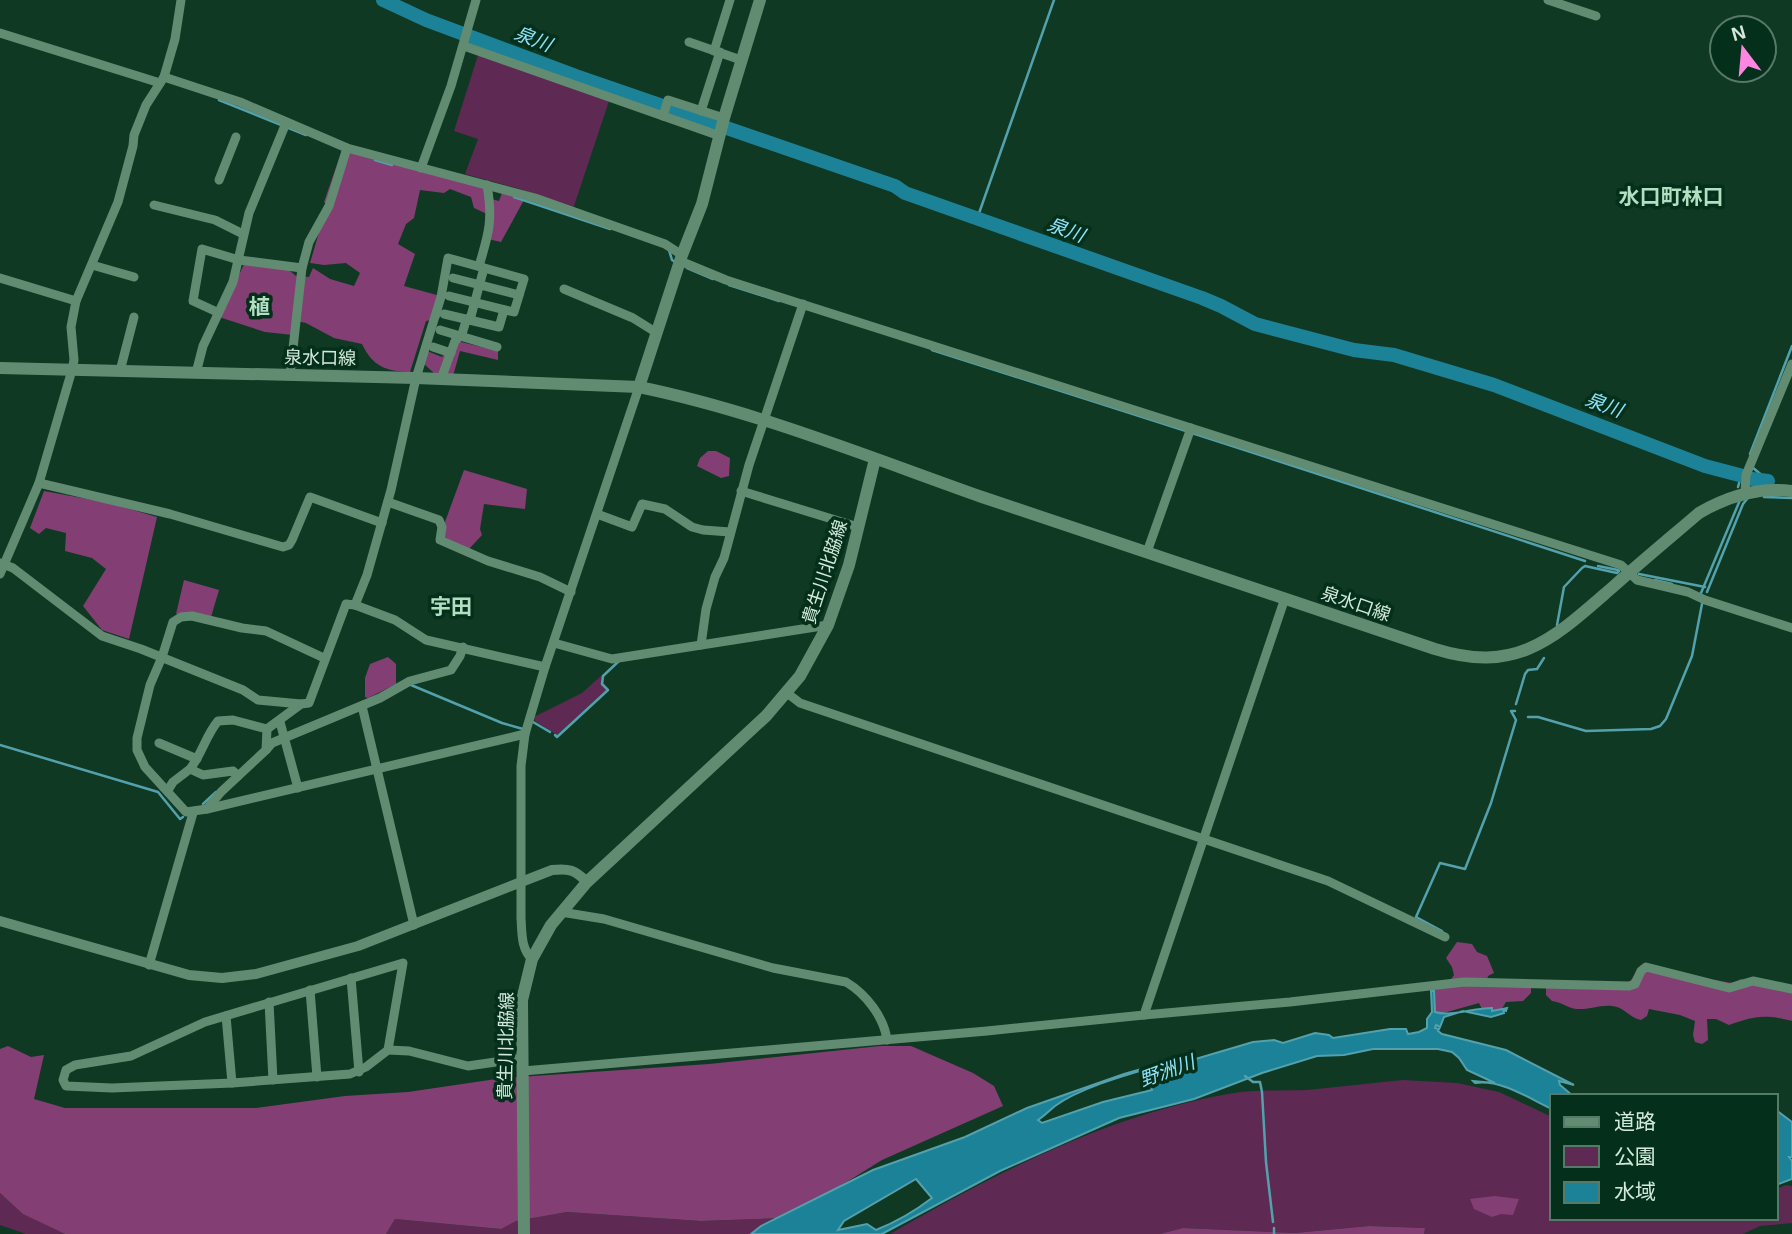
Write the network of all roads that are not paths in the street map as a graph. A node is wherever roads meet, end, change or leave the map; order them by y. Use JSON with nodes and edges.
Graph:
{"nodes":[{"id":1,"x":181,"y":0,"type":"edge"},
{"id":2,"x":476,"y":0,"type":"edge"},
{"id":3,"x":730,"y":0,"type":"edge"},
{"id":4,"x":759,"y":0,"type":"edge"},
{"id":5,"x":1548,"y":0,"type":"edge"},
{"id":6,"x":1560,"y":2,"type":"edge"},
{"id":7,"x":1597,"y":16,"type":"dead end"},
{"id":8,"x":0,"y":33,"type":"edge"},
{"id":9,"x":689,"y":42,"type":"dead end"},
{"id":10,"x":465,"y":43,"type":"junction"},
{"id":11,"x":717,"y":52,"type":"junction"},
{"id":12,"x":741,"y":60,"type":"junction"},
{"id":13,"x":162,"y":80,"type":"junction"},
{"id":14,"x":701,"y":111,"type":"junction"},
{"id":15,"x":663,"y":116,"type":"junction"},
{"id":16,"x":724,"y":118,"type":"junction"},
{"id":17,"x":286,"y":123,"type":"junction"},
{"id":18,"x":720,"y":136,"type":"junction"},
{"id":19,"x":236,"y":137,"type":"dead end"},
{"id":20,"x":347,"y":148,"type":"junction"},
{"id":21,"x":421,"y":169,"type":"junction"},
{"id":22,"x":219,"y":180,"type":"dead end"},
{"id":23,"x":487,"y":185,"type":"junction"},
{"id":24,"x":154,"y":205,"type":"dead end"},
{"id":25,"x":243,"y":234,"type":"junction"},
{"id":26,"x":681,"y":258,"type":"junction"},
{"id":27,"x":239,"y":260,"type":"junction"},
{"id":28,"x":92,"y":265,"type":"junction"},
{"id":29,"x":482,"y":267,"type":"junction"},
{"id":30,"x":302,"y":268,"type":"junction"},
{"id":31,"x":134,"y":276,"type":"dead end"},
{"id":32,"x":0,"y":278,"type":"edge"},
{"id":33,"x":453,"y":278,"type":"dead end"},
{"id":34,"x":480,"y":285,"type":"junction"},
{"id":35,"x":564,"y":289,"type":"dead end"},
{"id":36,"x":519,"y":295,"type":"junction"},
{"id":37,"x":449,"y":296,"type":"dead end"},
{"id":38,"x":76,"y":301,"type":"junction"},
{"id":39,"x":475,"y":302,"type":"junction"},
{"id":40,"x":803,"y":304,"type":"junction"},
{"id":41,"x":504,"y":310,"type":"junction"},
{"id":42,"x":217,"y":312,"type":"junction"},
{"id":43,"x":444,"y":314,"type":"dead end"},
{"id":44,"x":134,"y":317,"type":"dead end"},
{"id":45,"x":468,"y":319,"type":"junction"},
{"id":46,"x":440,"y":330,"type":"dead end"},
{"id":47,"x":657,"y":333,"type":"junction"},
{"id":48,"x":460,"y":336,"type":"junction"},
{"id":49,"x":433,"y":347,"type":"dead end"},
{"id":50,"x":497,"y":347,"type":"dead end"},
{"id":51,"x":451,"y":353,"type":"junction"},
{"id":52,"x":1792,"y":364,"type":"edge"},
{"id":53,"x":0,"y":368,"type":"edge"},
{"id":54,"x":72,"y":370,"type":"junction"},
{"id":55,"x":120,"y":371,"type":"junction"},
{"id":56,"x":196,"y":373,"type":"junction"},
{"id":57,"x":290,"y":375,"type":"junction"},
{"id":58,"x":416,"y":378,"type":"junction"},
{"id":59,"x":441,"y":379,"type":"junction"},
{"id":60,"x":639,"y":387,"type":"junction"},
{"id":61,"x":764,"y":421,"type":"junction"},
{"id":62,"x":1191,"y":428,"type":"junction"},
{"id":63,"x":875,"y":459,"type":"junction"},
{"id":64,"x":39,"y":483,"type":"junction"},
{"id":65,"x":741,"y":491,"type":"junction"},
{"id":66,"x":1792,"y":491,"type":"edge"},
{"id":67,"x":1745,"y":493,"type":"junction"},
{"id":68,"x":388,"y":502,"type":"junction"},
{"id":69,"x":597,"y":514,"type":"junction"},
{"id":70,"x":382,"y":523,"type":"junction"},
{"id":71,"x":858,"y":527,"type":"junction"},
{"id":72,"x":730,"y":532,"type":"junction"},
{"id":73,"x":1147,"y":552,"type":"junction"},
{"id":74,"x":2,"y":563,"type":"edge"},
{"id":75,"x":1629,"y":573,"type":"junction"},
{"id":76,"x":0,"y":574,"type":"edge"},
{"id":77,"x":571,"y":592,"type":"junction"},
{"id":78,"x":1285,"y":598,"type":"junction"},
{"id":79,"x":355,"y":605,"type":"junction"},
{"id":80,"x":828,"y":625,"type":"junction"},
{"id":81,"x":1792,"y":628,"type":"edge"},
{"id":82,"x":554,"y":643,"type":"junction"},
{"id":83,"x":701,"y":645,"type":"junction"},
{"id":84,"x":463,"y":647,"type":"junction"},
{"id":85,"x":162,"y":657,"type":"junction"},
{"id":86,"x":324,"y":658,"type":"junction"},
{"id":87,"x":545,"y":667,"type":"junction"},
{"id":88,"x":787,"y":693,"type":"junction"},
{"id":89,"x":301,"y":704,"type":"junction"},
{"id":90,"x":362,"y":706,"type":"junction"},
{"id":91,"x":279,"y":722,"type":"junction"},
{"id":92,"x":267,"y":729,"type":"junction"},
{"id":93,"x":525,"y":734,"type":"junction"},
{"id":94,"x":286,"y":739,"type":"junction"},
{"id":95,"x":159,"y":743,"type":"dead end"},
{"id":96,"x":265,"y":750,"type":"junction"},
{"id":97,"x":197,"y":759,"type":"junction"},
{"id":98,"x":190,"y":769,"type":"junction"},
{"id":99,"x":378,"y":769,"type":"junction"},
{"id":100,"x":238,"y":776,"type":"junction"},
{"id":101,"x":298,"y":788,"type":"junction"},
{"id":102,"x":168,"y":790,"type":"junction"},
{"id":103,"x":207,"y":809,"type":"junction"},
{"id":104,"x":193,"y":813,"type":"junction"},
{"id":105,"x":1204,"y":839,"type":"junction"},
{"id":106,"x":520,"y":883,"type":"junction"},
{"id":107,"x":587,"y":883,"type":"junction"},
{"id":108,"x":561,"y":912,"type":"junction"},
{"id":109,"x":0,"y":921,"type":"edge"},
{"id":110,"x":414,"y":926,"type":"junction"},
{"id":111,"x":1445,"y":937,"type":"dead end"},
{"id":112,"x":532,"y":959,"type":"junction"},
{"id":113,"x":149,"y":965,"type":"junction"},
{"id":114,"x":351,"y":978,"type":"junction"},
{"id":115,"x":1792,"y":989,"type":"edge"},
{"id":116,"x":310,"y":990,"type":"junction"},
{"id":117,"x":269,"y":1002,"type":"junction"},
{"id":118,"x":1144,"y":1015,"type":"junction"},
{"id":119,"x":226,"y":1016,"type":"junction"},
{"id":120,"x":887,"y":1040,"type":"junction"},
{"id":121,"x":388,"y":1050,"type":"junction"},
{"id":122,"x":523,"y":1065,"type":"junction"},
{"id":123,"x":359,"y":1072,"type":"junction"},
{"id":124,"x":317,"y":1077,"type":"junction"},
{"id":125,"x":273,"y":1080,"type":"junction"},
{"id":126,"x":232,"y":1083,"type":"junction"},
{"id":127,"x":524,"y":1234,"type":"edge"}],
"edges":[{"from":1,"to":13,"type":"street"},
{"from":2,"to":10,"type":"street"},
{"from":3,"to":11,"type":"street"},
{"from":4,"to":12,"type":"main road"},
{"from":5,"to":6,"type":"street"},
{"from":6,"to":7,"type":"street"},
{"from":8,"to":13,"type":"street"},
{"from":9,"to":11,"type":"street"},
{"from":10,"to":15,"type":"street"},
{"from":10,"to":21,"type":"street"},
{"from":11,"to":12,"type":"street"},
{"from":11,"to":14,"type":"street"},
{"from":12,"to":16,"type":"main road"},
{"from":13,"to":17,"type":"street"},
{"from":13,"to":28,"type":"street"},
{"from":14,"to":15,"type":"street"},
{"from":14,"to":16,"type":"street"},
{"from":15,"to":18,"type":"street"},
{"from":16,"to":18,"type":"main road"},
{"from":17,"to":20,"type":"street"},
{"from":17,"to":25,"type":"street"},
{"from":18,"to":26,"type":"main road"},
{"from":19,"to":22,"type":"street"},
{"from":20,"to":21,"type":"street"},
{"from":20,"to":30,"type":"street"},
{"from":21,"to":23,"type":"street"},
{"from":23,"to":26,"type":"street"},
{"from":23,"to":29,"type":"street"},
{"from":24,"to":25,"type":"street"},
{"from":25,"to":27,"type":"street"},
{"from":26,"to":40,"type":"street"},
{"from":26,"to":47,"type":"main road"},
{"from":27,"to":30,"type":"street"},
{"from":27,"to":42,"type":"street"},
{"from":27,"to":42,"type":"street"},
{"from":28,"to":31,"type":"street"},
{"from":28,"to":38,"type":"street"},
{"from":29,"to":34,"type":"street"},
{"from":29,"to":36,"type":"street"},
{"from":29,"to":58,"type":"street"},
{"from":30,"to":57,"type":"street"},
{"from":32,"to":38,"type":"street"},
{"from":33,"to":34,"type":"street"},
{"from":34,"to":36,"type":"street"},
{"from":34,"to":39,"type":"street"},
{"from":35,"to":47,"type":"street"},
{"from":36,"to":41,"type":"street"},
{"from":37,"to":39,"type":"street"},
{"from":38,"to":54,"type":"street"},
{"from":39,"to":41,"type":"street"},
{"from":39,"to":45,"type":"street"},
{"from":40,"to":61,"type":"street"},
{"from":40,"to":62,"type":"street"},
{"from":41,"to":45,"type":"street"},
{"from":42,"to":56,"type":"street"},
{"from":43,"to":45,"type":"street"},
{"from":44,"to":55,"type":"street"},
{"from":45,"to":48,"type":"street"},
{"from":46,"to":48,"type":"street"},
{"from":47,"to":60,"type":"main road"},
{"from":48,"to":50,"type":"street"},
{"from":48,"to":51,"type":"street"},
{"from":49,"to":51,"type":"street"},
{"from":51,"to":59,"type":"street"},
{"from":52,"to":67,"type":"street"},
{"from":53,"to":54,"type":"main road","name":"泉水口線"},
{"from":54,"to":55,"type":"main road","name":"泉水口線"},
{"from":54,"to":64,"type":"street"},
{"from":55,"to":56,"type":"main road","name":"泉水口線"},
{"from":56,"to":57,"type":"main road","name":"泉水口線"},
{"from":57,"to":58,"type":"main road","name":"泉水口線"},
{"from":58,"to":59,"type":"main road","name":"泉水口線"},
{"from":58,"to":68,"type":"street"},
{"from":59,"to":60,"type":"main road","name":"泉水口線"},
{"from":60,"to":61,"type":"main road"},
{"from":60,"to":69,"type":"street"},
{"from":61,"to":63,"type":"main road"},
{"from":61,"to":65,"type":"street"},
{"from":62,"to":73,"type":"street"},
{"from":62,"to":75,"type":"street"},
{"from":63,"to":71,"type":"main road","name":"貴生川北脇線"},
{"from":63,"to":73,"type":"main road","name":"泉水口線"},
{"from":64,"to":70,"type":"street"},
{"from":64,"to":74,"type":"street"},
{"from":65,"to":71,"type":"street"},
{"from":65,"to":72,"type":"street"},
{"from":66,"to":67,"type":"main road","name":"泉水口線"},
{"from":67,"to":75,"type":"main road","name":"泉水口線"},
{"from":68,"to":70,"type":"street"},
{"from":68,"to":77,"type":"street"},
{"from":69,"to":72,"type":"street"},
{"from":69,"to":77,"type":"street"},
{"from":70,"to":79,"type":"street"},
{"from":71,"to":80,"type":"main road","name":"貴生川北脇線"},
{"from":72,"to":83,"type":"street"},
{"from":73,"to":78,"type":"main road","name":"泉水口線"},
{"from":74,"to":76,"type":"street"},
{"from":74,"to":85,"type":"street"},
{"from":75,"to":78,"type":"main road","name":"泉水口線"},
{"from":75,"to":81,"type":"street"},
{"from":77,"to":82,"type":"street"},
{"from":78,"to":105,"type":"street"},
{"from":79,"to":84,"type":"street"},
{"from":79,"to":86,"type":"street"},
{"from":80,"to":83,"type":"street"},
{"from":80,"to":88,"type":"main road","name":"貴生川北脇線"},
{"from":82,"to":83,"type":"street"},
{"from":82,"to":87,"type":"street"},
{"from":84,"to":87,"type":"street"},
{"from":84,"to":90,"type":"street"},
{"from":85,"to":86,"type":"street"},
{"from":85,"to":89,"type":"street"},
{"from":85,"to":102,"type":"street"},
{"from":86,"to":89,"type":"street"},
{"from":87,"to":93,"type":"street"},
{"from":88,"to":105,"type":"street"},
{"from":88,"to":107,"type":"main road","name":"貴生川北脇線"},
{"from":89,"to":91,"type":"street"},
{"from":90,"to":94,"type":"street"},
{"from":90,"to":99,"type":"street"},
{"from":91,"to":92,"type":"street"},
{"from":91,"to":94,"type":"street"},
{"from":92,"to":96,"type":"street"},
{"from":92,"to":97,"type":"street"},
{"from":93,"to":99,"type":"street"},
{"from":93,"to":106,"type":"street"},
{"from":94,"to":96,"type":"street"},
{"from":94,"to":101,"type":"street"},
{"from":95,"to":97,"type":"street"},
{"from":96,"to":100,"type":"street"},
{"from":97,"to":98,"type":"street"},
{"from":98,"to":100,"type":"street"},
{"from":98,"to":102,"type":"street"},
{"from":99,"to":101,"type":"street"},
{"from":99,"to":110,"type":"street"},
{"from":100,"to":103,"type":"street"},
{"from":101,"to":103,"type":"street"},
{"from":102,"to":104,"type":"street"},
{"from":103,"to":104,"type":"street"},
{"from":104,"to":113,"type":"street"},
{"from":105,"to":111,"type":"street"},
{"from":105,"to":118,"type":"street"},
{"from":106,"to":107,"type":"street"},
{"from":106,"to":110,"type":"street"},
{"from":106,"to":112,"type":"street"},
{"from":107,"to":108,"type":"main road","name":"貴生川北脇線"},
{"from":108,"to":112,"type":"main road","name":"貴生川北脇線"},
{"from":108,"to":120,"type":"street"},
{"from":109,"to":113,"type":"street"},
{"from":110,"to":113,"type":"street"},
{"from":112,"to":122,"type":"main road","name":"貴生川北脇線"},
{"from":114,"to":116,"type":"street"},
{"from":114,"to":121,"type":"street"},
{"from":114,"to":123,"type":"street"},
{"from":115,"to":118,"type":"street"},
{"from":116,"to":117,"type":"street"},
{"from":116,"to":124,"type":"street"},
{"from":117,"to":119,"type":"street"},
{"from":117,"to":125,"type":"street"},
{"from":118,"to":120,"type":"street"},
{"from":119,"to":126,"type":"street"},
{"from":119,"to":126,"type":"street"},
{"from":120,"to":122,"type":"street"},
{"from":121,"to":122,"type":"street"},
{"from":121,"to":123,"type":"street"},
{"from":122,"to":127,"type":"main road","name":"貴生川北脇線"},
{"from":123,"to":124,"type":"street"},
{"from":124,"to":125,"type":"street"},
{"from":125,"to":126,"type":"street"}]}
